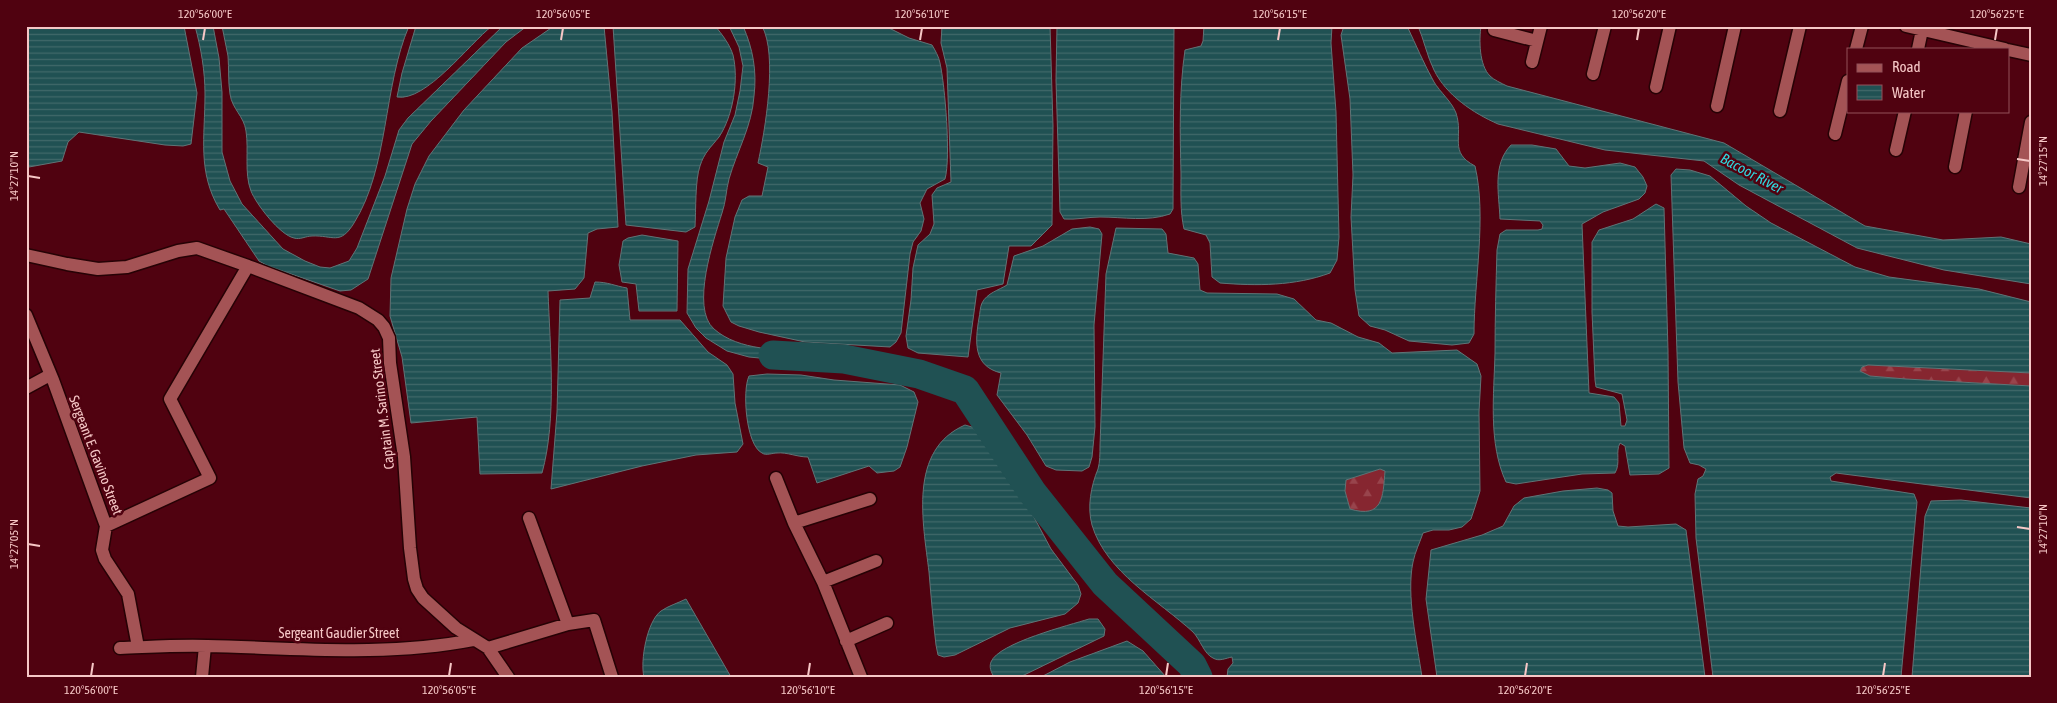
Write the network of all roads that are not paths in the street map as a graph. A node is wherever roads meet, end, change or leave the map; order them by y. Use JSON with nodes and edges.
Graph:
{"nodes":[{"id":1,"x":1541,"y":26,"type":"edge"},
{"id":2,"x":1605,"y":26,"type":"edge"},
{"id":3,"x":1670,"y":26,"type":"edge"},
{"id":4,"x":1735,"y":26,"type":"edge"},
{"id":5,"x":1800,"y":26,"type":"edge"},
{"id":6,"x":1862,"y":26,"type":"edge"},
{"id":7,"x":1906,"y":26,"type":"edge"},
{"id":8,"x":1494,"y":30,"type":"dead end"},
{"id":9,"x":1922,"y":30,"type":"junction"},
{"id":10,"x":1537,"y":41,"type":"junction"},
{"id":11,"x":1979,"y":46,"type":"edge"},
{"id":12,"x":1856,"y":48,"type":"edge"},
{"id":13,"x":1918,"y":48,"type":"edge"},
{"id":14,"x":1996,"y":48,"type":"edge"},
{"id":15,"x":2010,"y":50,"type":"edge"},
{"id":16,"x":2031,"y":55,"type":"edge"},
{"id":17,"x":1532,"y":62,"type":"dead end"},
{"id":18,"x":1593,"y":74,"type":"dead end"},
{"id":19,"x":1847,"y":85,"type":"edge"},
{"id":20,"x":1656,"y":88,"type":"dead end"},
{"id":21,"x":1716,"y":106,"type":"dead end"},
{"id":22,"x":1780,"y":111,"type":"dead end"},
{"id":23,"x":1905,"y":112,"type":"edge"},
{"id":24,"x":1966,"y":112,"type":"edge"},
{"id":25,"x":2031,"y":122,"type":"edge"},
{"id":26,"x":1835,"y":134,"type":"dead end"},
{"id":27,"x":1896,"y":150,"type":"dead end"},
{"id":28,"x":1955,"y":168,"type":"dead end"},
{"id":29,"x":2019,"y":187,"type":"dead end"},
{"id":30,"x":26,"y":255,"type":"edge"},
{"id":31,"x":248,"y":266,"type":"junction"},
{"id":32,"x":26,"y":315,"type":"edge"},
{"id":33,"x":50,"y":374,"type":"junction"},
{"id":34,"x":26,"y":388,"type":"edge"},
{"id":35,"x":776,"y":478,"type":"dead end"},
{"id":36,"x":870,"y":499,"type":"dead end"},
{"id":37,"x":529,"y":518,"type":"dead end"},
{"id":38,"x":794,"y":523,"type":"junction"},
{"id":39,"x":106,"y":526,"type":"junction"},
{"id":40,"x":876,"y":561,"type":"dead end"},
{"id":41,"x":823,"y":582,"type":"junction"},
{"id":42,"x":568,"y":624,"type":"junction"},
{"id":43,"x":887,"y":624,"type":"dead end"},
{"id":44,"x":473,"y":640,"type":"junction"},
{"id":45,"x":846,"y":641,"type":"junction"},
{"id":46,"x":205,"y":646,"type":"junction"},
{"id":47,"x":120,"y":648,"type":"dead end"},
{"id":48,"x":138,"y":648,"type":"junction"},
{"id":49,"x":488,"y":648,"type":"junction"},
{"id":50,"x":202,"y":677,"type":"edge"},
{"id":51,"x":508,"y":677,"type":"edge"},
{"id":52,"x":612,"y":677,"type":"edge"},
{"id":53,"x":861,"y":677,"type":"edge"}],
"edges":[{"from":1,"to":10,"type":"street"},
{"from":2,"to":18,"type":"street"},
{"from":3,"to":20,"type":"street"},
{"from":4,"to":21,"type":"street"},
{"from":5,"to":22,"type":"street"},
{"from":6,"to":12,"type":"street"},
{"from":7,"to":9,"type":"street"},
{"from":8,"to":10,"type":"street"},
{"from":9,"to":11,"type":"street"},
{"from":9,"to":13,"type":"street"},
{"from":10,"to":17,"type":"street"},
{"from":11,"to":14,"type":"street"},
{"from":15,"to":16,"type":"street"},
{"from":19,"to":26,"type":"street"},
{"from":23,"to":27,"type":"street"},
{"from":24,"to":28,"type":"street"},
{"from":25,"to":29,"type":"street"},
{"from":30,"to":31,"type":"street","name":"Captain M. Sarino Street"},
{"from":31,"to":39,"type":"street","name":"Sergeant E. Gavino Street"},
{"from":31,"to":44,"type":"street","name":"Captain M. Sarino Street"},
{"from":32,"to":33,"type":"street","name":"Sergeant E. Gavino Street"},
{"from":33,"to":34,"type":"street"},
{"from":33,"to":39,"type":"street","name":"Sergeant E. Gavino Street"},
{"from":35,"to":38,"type":"street"},
{"from":36,"to":38,"type":"street"},
{"from":37,"to":42,"type":"street"},
{"from":38,"to":41,"type":"street"},
{"from":39,"to":48,"type":"street"},
{"from":40,"to":41,"type":"street"},
{"from":41,"to":45,"type":"street"},
{"from":42,"to":49,"type":"street"},
{"from":42,"to":52,"type":"street"},
{"from":43,"to":45,"type":"street"},
{"from":44,"to":46,"type":"street","name":"Sergeant Gaudier Street"},
{"from":44,"to":49,"type":"street","name":"Captain M. Sarino Street"},
{"from":45,"to":53,"type":"street"},
{"from":46,"to":48,"type":"street","name":"Sergeant Gaudier Street"},
{"from":46,"to":50,"type":"street"},
{"from":47,"to":48,"type":"street","name":"Sergeant Gaudier Street"},
{"from":49,"to":51,"type":"street","name":"Captain M. Sarino Street"}]}
